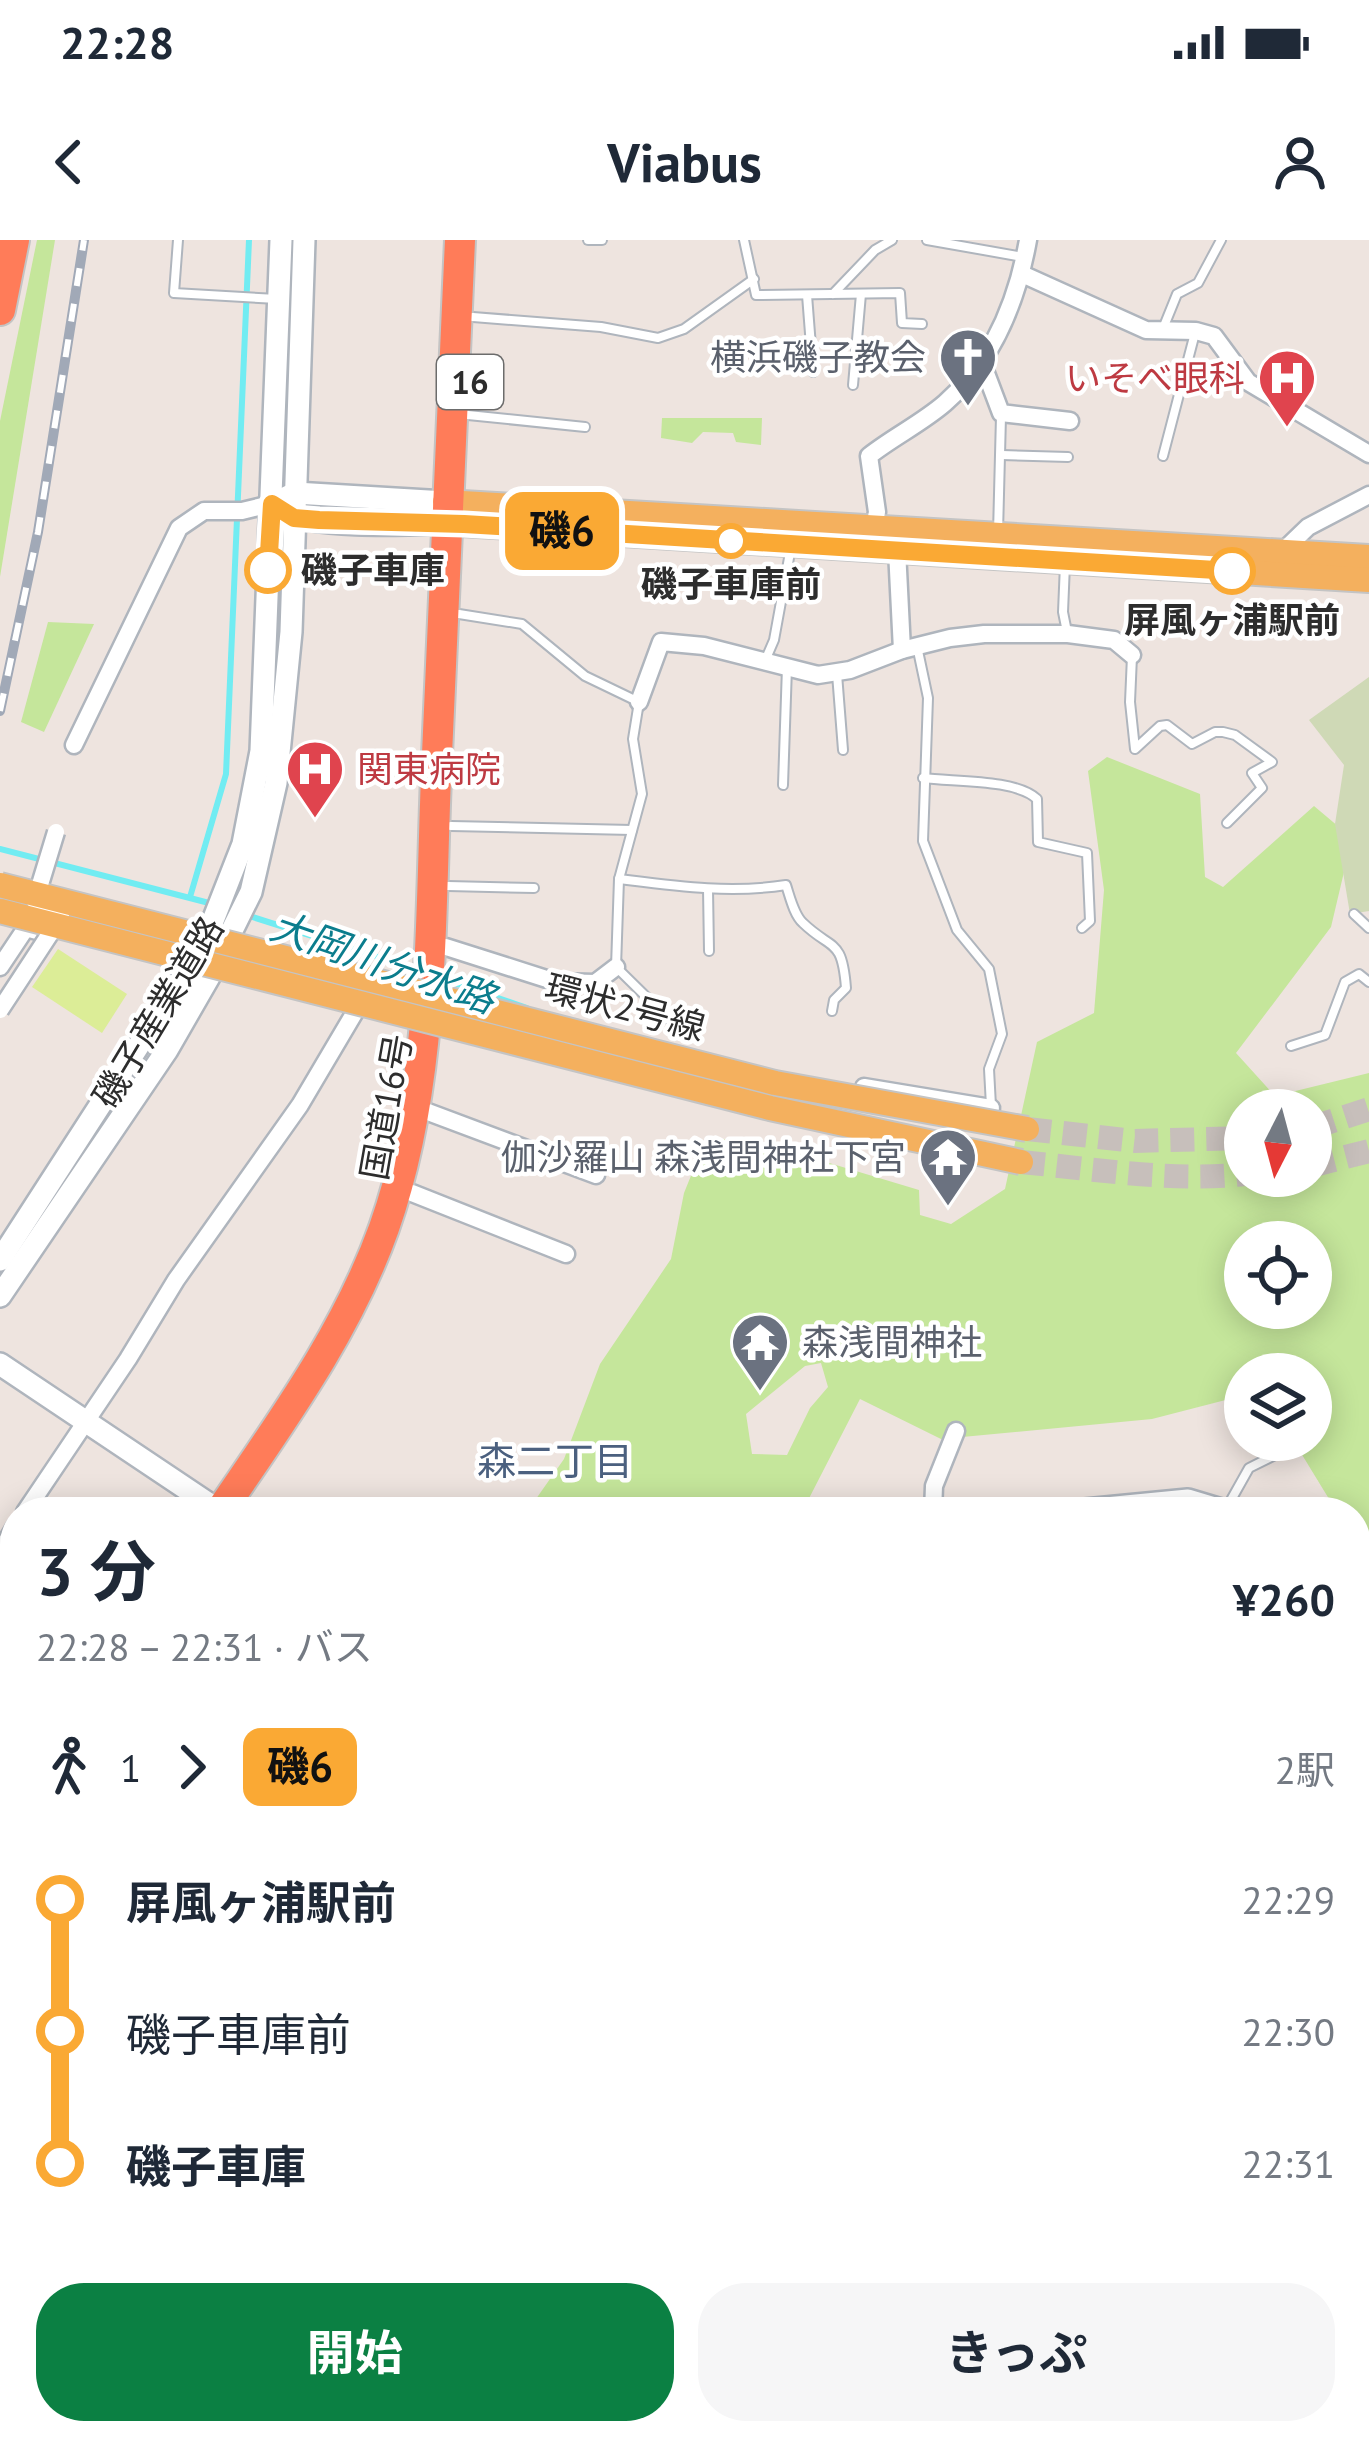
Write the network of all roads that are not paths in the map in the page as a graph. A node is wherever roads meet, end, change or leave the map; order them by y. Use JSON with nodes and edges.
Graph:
{"nodes":[{"id":1,"x":14,"y":240,"type":"edge"},
{"id":2,"x":178,"y":240,"type":"edge"},
{"id":3,"x":281,"y":240,"type":"edge"},
{"id":4,"x":304,"y":240,"type":"edge"},
{"id":5,"x":460,"y":240,"type":"edge"},
{"id":6,"x":477,"y":240,"type":"edge"},
{"id":7,"x":587,"y":240,"type":"edge"},
{"id":8,"x":602,"y":240,"type":"edge"},
{"id":9,"x":744,"y":240,"type":"edge"},
{"id":10,"x":892,"y":240,"type":"edge"},
{"id":11,"x":927,"y":240,"type":"edge"},
{"id":12,"x":1221,"y":240,"type":"edge"},
{"id":13,"x":969,"y":244,"type":"edge"},
{"id":14,"x":1025,"y":257,"type":"edge"},
{"id":15,"x":754,"y":279,"type":"junction"},
{"id":16,"x":833,"y":294,"type":"junction"},
{"id":17,"x":861,"y":294,"type":"junction"},
{"id":18,"x":807,"y":295,"type":"junction"},
{"id":19,"x":279,"y":299,"type":"junction"},
{"id":20,"x":0,"y":310,"type":"edge"},
{"id":21,"x":473,"y":316,"type":"junction"},
{"id":22,"x":922,"y":324,"type":"dead end"},
{"id":23,"x":1196,"y":331,"type":"junction"},
{"id":24,"x":1162,"y":332,"type":"junction"},
{"id":25,"x":981,"y":360,"type":"junction"},
{"id":26,"x":813,"y":372,"type":"dead end"},
{"id":27,"x":853,"y":386,"type":"dead end"},
{"id":28,"x":1001,"y":413,"type":"junction"},
{"id":29,"x":468,"y":415,"type":"junction"},
{"id":30,"x":1070,"y":421,"type":"dead end"},
{"id":31,"x":585,"y":427,"type":"dead end"},
{"id":32,"x":1369,"y":454,"type":"edge"},
{"id":33,"x":1002,"y":455,"type":"junction"},
{"id":34,"x":1162,"y":456,"type":"dead end"},
{"id":35,"x":1068,"y":457,"type":"dead end"},
{"id":36,"x":295,"y":494,"type":"junction"},
{"id":37,"x":1369,"y":495,"type":"edge"},
{"id":38,"x":272,"y":504,"type":"junction"},
{"id":39,"x":454,"y":513,"type":"junction"},
{"id":40,"x":294,"y":518,"type":"junction"},
{"id":41,"x":874,"y":527,"type":"junction"},
{"id":42,"x":998,"y":535,"type":"junction"},
{"id":43,"x":791,"y":545,"type":"junction"},
{"id":44,"x":897,"y":550,"type":"junction"},
{"id":45,"x":1282,"y":552,"type":"junction"},
{"id":46,"x":1369,"y":557,"type":"edge"},
{"id":47,"x":1064,"y":560,"type":"junction"},
{"id":48,"x":1369,"y":580,"type":"edge"},
{"id":49,"x":458,"y":614,"type":"junction"},
{"id":50,"x":1068,"y":634,"type":"junction"},
{"id":51,"x":910,"y":648,"type":"junction"},
{"id":52,"x":1132,"y":655,"type":"joint"},
{"id":53,"x":765,"y":662,"type":"junction"},
{"id":54,"x":787,"y":667,"type":"junction"},
{"id":55,"x":837,"y":672,"type":"junction"},
{"id":56,"x":639,"y":702,"type":"junction"},
{"id":57,"x":74,"y":745,"type":"dead end"},
{"id":58,"x":843,"y":750,"type":"dead end"},
{"id":59,"x":923,"y":778,"type":"junction"},
{"id":60,"x":783,"y":785,"type":"dead end"},
{"id":61,"x":1227,"y":823,"type":"dead end"},
{"id":62,"x":451,"y":826,"type":"junction"},
{"id":63,"x":632,"y":830,"type":"junction"},
{"id":64,"x":56,"y":832,"type":"dead end"},
{"id":65,"x":619,"y":879,"type":"junction"},
{"id":66,"x":0,"y":885,"type":"edge"},
{"id":67,"x":448,"y":886,"type":"junction"},
{"id":68,"x":534,"y":888,"type":"dead end"},
{"id":69,"x":709,"y":889,"type":"junction"},
{"id":70,"x":240,"y":890,"type":"junction"},
{"id":71,"x":0,"y":911,"type":"edge"},
{"id":72,"x":1354,"y":914,"type":"dead end"},
{"id":73,"x":1082,"y":928,"type":"dead end"},
{"id":74,"x":1369,"y":928,"type":"edge"},
{"id":75,"x":446,"y":947,"type":"junction"},
{"id":76,"x":710,"y":951,"type":"dead end"},
{"id":77,"x":0,"y":967,"type":"edge"},
{"id":78,"x":616,"y":967,"type":"junction"},
{"id":79,"x":200,"y":973,"type":"junction"},
{"id":80,"x":1369,"y":982,"type":"edge"},
{"id":81,"x":0,"y":1010,"type":"edge"},
{"id":82,"x":832,"y":1011,"type":"dead end"},
{"id":83,"x":355,"y":1012,"type":"junction"},
{"id":84,"x":680,"y":1030,"type":"dead end"},
{"id":85,"x":430,"y":1033,"type":"junction"},
{"id":86,"x":1291,"y":1046,"type":"dead end"},
{"id":87,"x":862,"y":1081,"type":"dead end"},
{"id":88,"x":991,"y":1110,"type":"joint"},
{"id":89,"x":428,"y":1112,"type":"junction"},
{"id":90,"x":1027,"y":1129,"type":"tunnel mouth"},
{"id":91,"x":90,"y":1143,"type":"junction"},
{"id":92,"x":1021,"y":1162,"type":"tunnel mouth"},
{"id":93,"x":596,"y":1175,"type":"dead end"},
{"id":94,"x":412,"y":1193,"type":"junction"},
{"id":95,"x":566,"y":1254,"type":"dead end"},
{"id":96,"x":0,"y":1260,"type":"edge"},
{"id":97,"x":0,"y":1296,"type":"edge"},
{"id":98,"x":0,"y":1364,"type":"edge"},
{"id":99,"x":85,"y":1421,"type":"junction"},
{"id":100,"x":956,"y":1432,"type":"dead end"},
{"id":101,"x":1263,"y":1461,"type":"edge"},
{"id":102,"x":35,"y":1497,"type":"edge"},
{"id":103,"x":199,"y":1497,"type":"edge"},
{"id":104,"x":231,"y":1497,"type":"edge"},
{"id":105,"x":251,"y":1497,"type":"edge"},
{"id":106,"x":933,"y":1497,"type":"edge"},
{"id":107,"x":1234,"y":1497,"type":"edge"}],
"edges":[{"from":1,"to":20,"type":"highway"},
{"from":2,"to":19,"type":"lane"},
{"from":3,"to":19,"type":"street","name":"磯子産業道路"},
{"from":4,"to":36,"type":"street","name":"磯子産業道路"},
{"from":5,"to":39,"type":"highway","name":"国道16号","number":"16"},
{"from":6,"to":21,"type":"highway","name":"国道16号","number":"16"},
{"from":7,"to":8,"type":"lane"},
{"from":9,"to":15,"type":"lane"},
{"from":10,"to":16,"type":"lane"},
{"from":11,"to":13,"type":"lane"},
{"from":12,"to":24,"type":"lane"},
{"from":13,"to":14,"type":"lane"},
{"from":14,"to":24,"type":"street"},
{"from":14,"to":25,"type":"street"},
{"from":15,"to":18,"type":"lane"},
{"from":15,"to":21,"type":"lane"},
{"from":16,"to":17,"type":"lane"},
{"from":16,"to":18,"type":"lane"},
{"from":17,"to":22,"type":"lane"},
{"from":17,"to":27,"type":"lane"},
{"from":18,"to":26,"type":"lane"},
{"from":19,"to":38,"type":"street","name":"磯子産業道路"},
{"from":21,"to":29,"type":"highway","name":"国道16号","number":"16"},
{"from":23,"to":24,"type":"street"},
{"from":23,"to":32,"type":"street"},
{"from":23,"to":34,"type":"lane"},
{"from":25,"to":28,"type":"street"},
{"from":25,"to":41,"type":"street"},
{"from":28,"to":30,"type":"street"},
{"from":28,"to":33,"type":"lane"},
{"from":29,"to":31,"type":"lane"},
{"from":29,"to":39,"type":"highway","name":"国道16号","number":"16"},
{"from":33,"to":35,"type":"lane"},
{"from":33,"to":42,"type":"lane"},
{"from":36,"to":38,"type":"street"},
{"from":36,"to":39,"type":"street"},
{"from":36,"to":40,"type":"street","name":"磯子産業道路"},
{"from":37,"to":45,"type":"street"},
{"from":38,"to":40,"type":"street"},
{"from":38,"to":57,"type":"street"},
{"from":38,"to":70,"type":"street","name":"磯子産業道路"},
{"from":39,"to":40,"type":"street"},
{"from":39,"to":41,"type":"main road"},
{"from":39,"to":43,"type":"main road"},
{"from":39,"to":49,"type":"highway","name":"国道16号","number":"16"},
{"from":39,"to":85,"type":"highway","name":"国道16号","number":"16"},
{"from":40,"to":70,"type":"street","name":"磯子産業道路"},
{"from":41,"to":42,"type":"main road"},
{"from":42,"to":45,"type":"main road"},
{"from":43,"to":44,"type":"main road"},
{"from":43,"to":53,"type":"lane"},
{"from":44,"to":47,"type":"main road"},
{"from":44,"to":51,"type":"street"},
{"from":45,"to":46,"type":"main road"},
{"from":47,"to":48,"type":"main road"},
{"from":47,"to":50,"type":"lane"},
{"from":49,"to":56,"type":"lane"},
{"from":49,"to":62,"type":"highway","name":"国道16号","number":"16"},
{"from":50,"to":51,"type":"street"},
{"from":50,"to":52,"type":"street"},
{"from":51,"to":55,"type":"street"},
{"from":51,"to":59,"type":"lane"},
{"from":52,"to":61,"type":"lane"},
{"from":53,"to":54,"type":"street"},
{"from":53,"to":56,"type":"street"},
{"from":54,"to":55,"type":"street"},
{"from":54,"to":60,"type":"lane"},
{"from":55,"to":58,"type":"lane"},
{"from":56,"to":63,"type":"lane"},
{"from":59,"to":73,"type":"lane"},
{"from":59,"to":88,"type":"lane"},
{"from":62,"to":63,"type":"lane"},
{"from":62,"to":67,"type":"highway","name":"国道16号","number":"16"},
{"from":63,"to":65,"type":"lane"},
{"from":64,"to":81,"type":"street","bridge":true},
{"from":65,"to":69,"type":"lane"},
{"from":65,"to":78,"type":"lane"},
{"from":66,"to":90,"type":"main road","name":"環状2号線","bridge":true},
{"from":67,"to":68,"type":"lane"},
{"from":67,"to":75,"type":"highway","name":"国道16号","number":"16"},
{"from":69,"to":76,"type":"lane"},
{"from":69,"to":82,"type":"lane"},
{"from":70,"to":79,"type":"street","name":"磯子産業道路"},
{"from":71,"to":92,"type":"main road","name":"環状2号線","bridge":true},
{"from":72,"to":74,"type":"lane"},
{"from":75,"to":78,"type":"street"},
{"from":75,"to":85,"type":"highway","name":"国道16号","number":"16"},
{"from":77,"to":79,"type":"street"},
{"from":78,"to":84,"type":"lane"},
{"from":79,"to":83,"type":"street"},
{"from":79,"to":91,"type":"street","name":"磯子産業道路"},
{"from":80,"to":86,"type":"lane"},
{"from":83,"to":85,"type":"street"},
{"from":83,"to":99,"type":"street"},
{"from":85,"to":89,"type":"highway","name":"国道16号","number":"16"},
{"from":85,"to":104,"type":"highway","name":"国道16号","number":"16"},
{"from":87,"to":88,"type":"street"},
{"from":89,"to":93,"type":"street"},
{"from":89,"to":94,"type":"highway","name":"国道16号","number":"16"},
{"from":91,"to":96,"type":"street","name":"磯子産業道路"},
{"from":91,"to":97,"type":"street","name":"磯子産業道路"},
{"from":94,"to":95,"type":"street"},
{"from":94,"to":105,"type":"highway","name":"国道16号","number":"16"},
{"from":98,"to":99,"type":"street"},
{"from":99,"to":102,"type":"street"},
{"from":99,"to":103,"type":"street"},
{"from":100,"to":106,"type":"street"},
{"from":101,"to":107,"type":"lane"}]}
